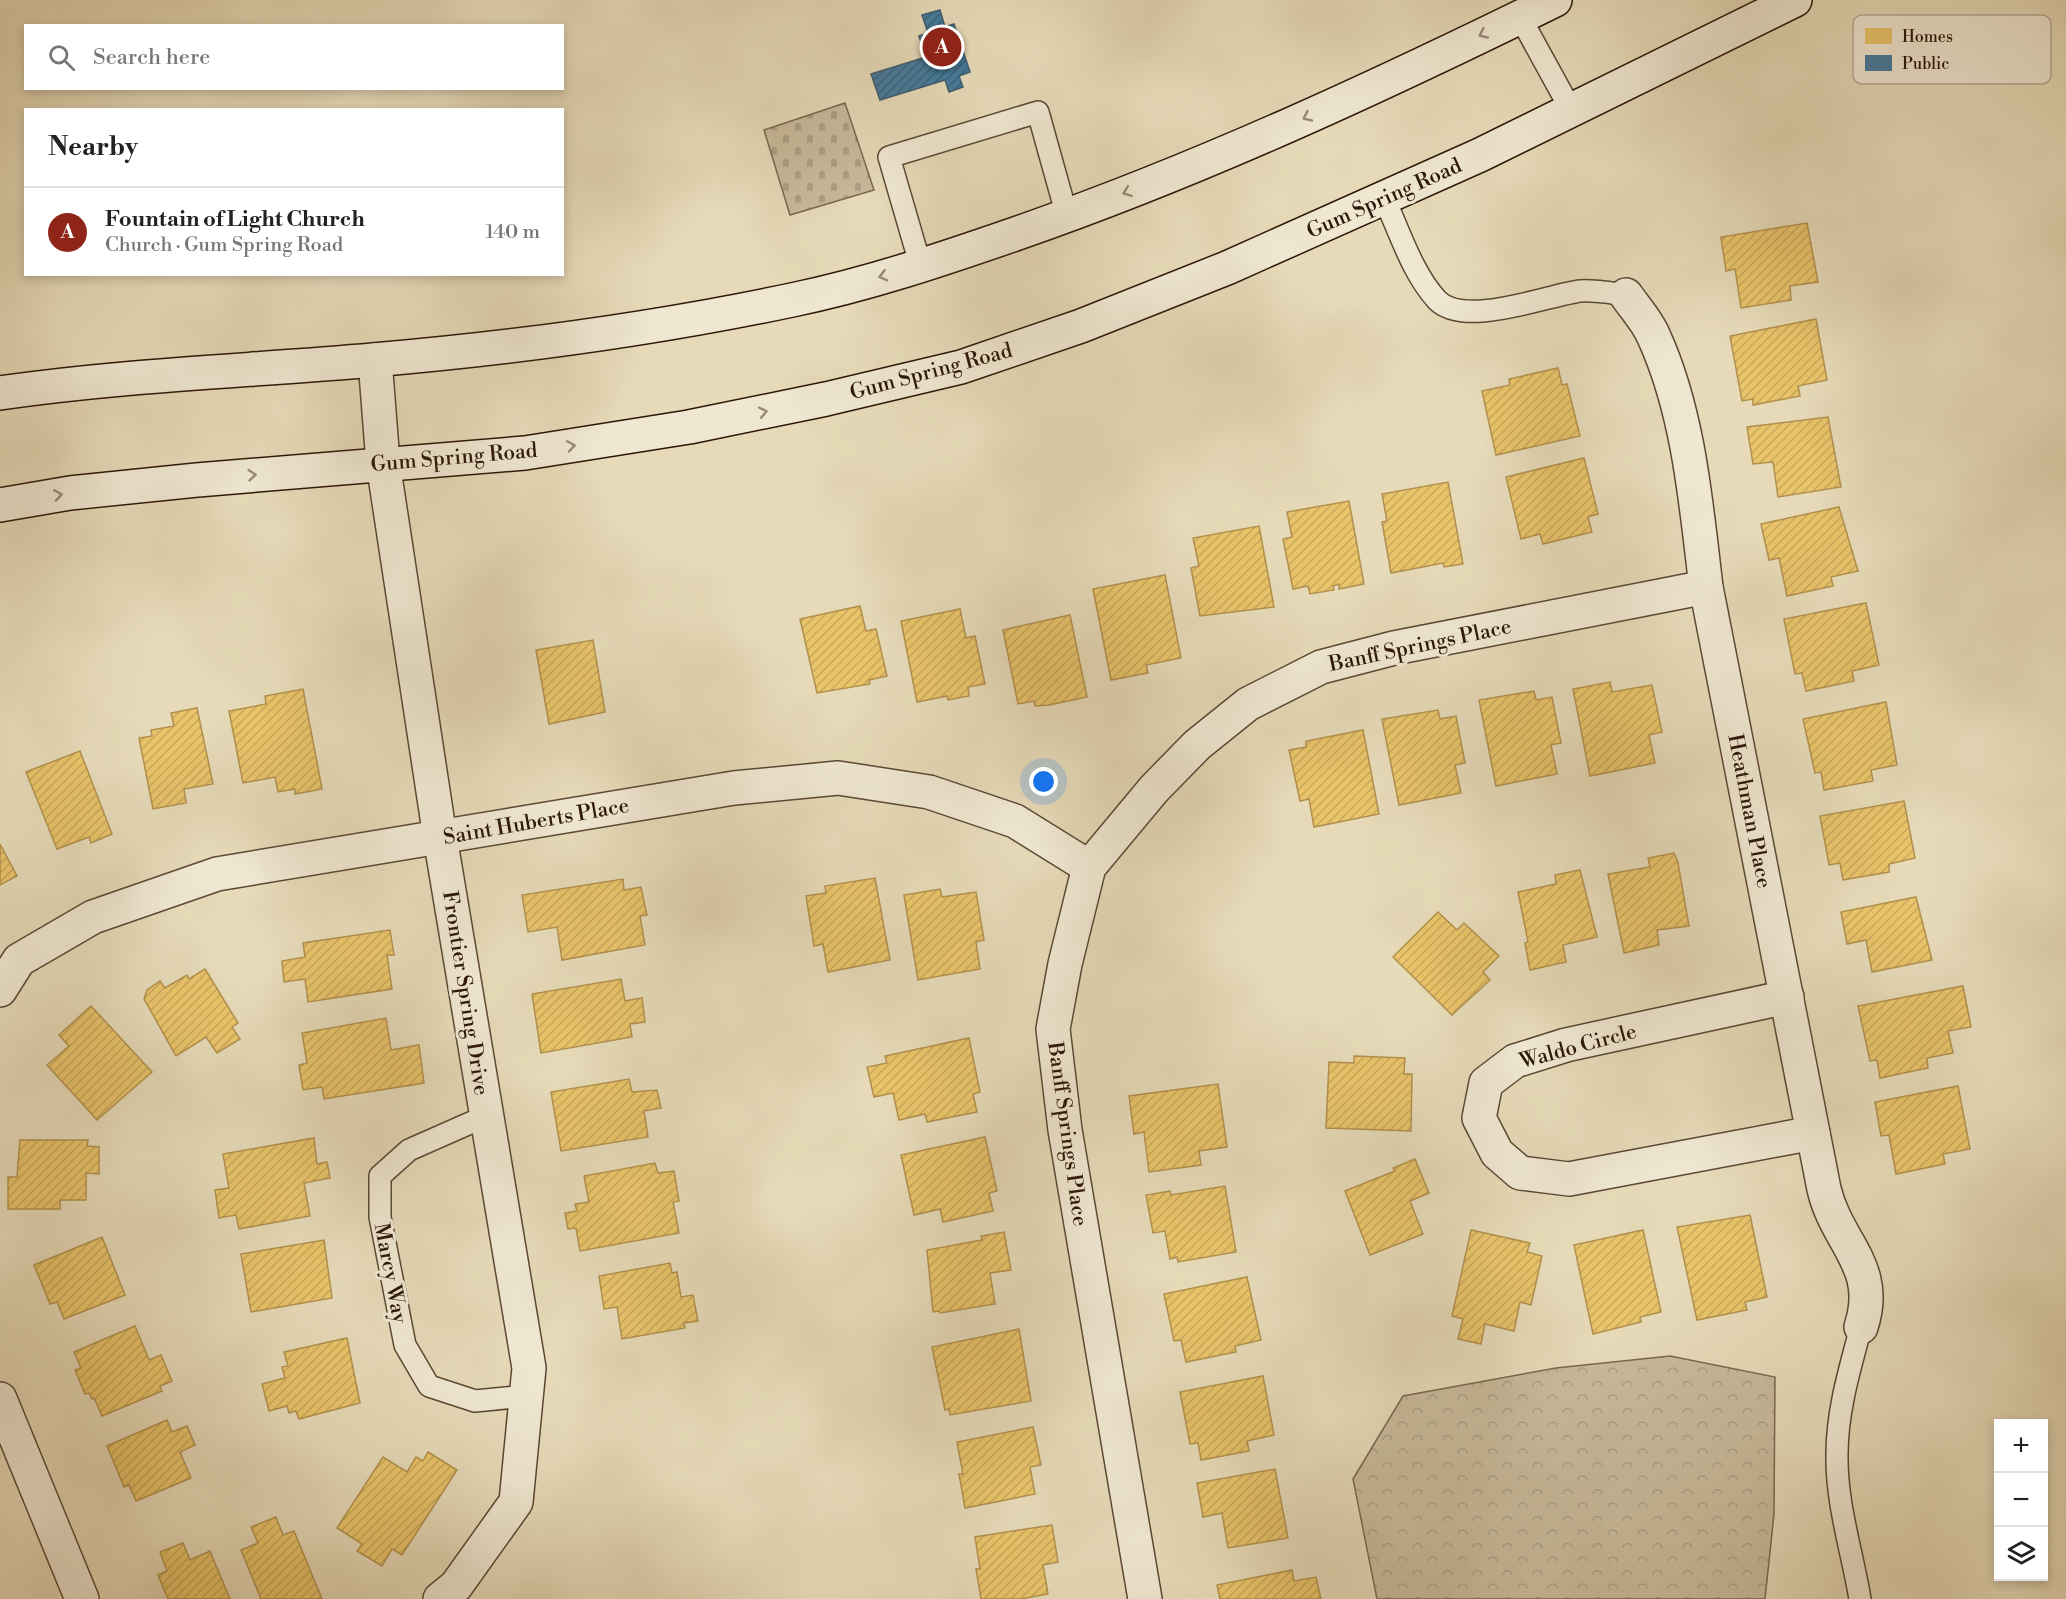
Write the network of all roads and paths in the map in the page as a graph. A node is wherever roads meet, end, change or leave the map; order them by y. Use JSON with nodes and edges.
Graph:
{"nodes":[{"id":1,"x":1555,"y":0,"type":"edge"},
{"id":2,"x":1795,"y":0,"type":"edge"},
{"id":3,"x":1520,"y":17,"type":"junction"},
{"id":4,"x":1571,"y":110,"type":"junction"},
{"id":5,"x":1384,"y":198,"type":"junction"},
{"id":6,"x":1067,"y":216,"type":"junction"},
{"id":7,"x":921,"y":267,"type":"junction"},
{"id":8,"x":1626,"y":295,"type":"joint"},
{"id":9,"x":375,"y":360,"type":"junction"},
{"id":10,"x":0,"y":393,"type":"edge"},
{"id":11,"x":383,"y":463,"type":"junction"},
{"id":12,"x":0,"y":505,"type":"edge"},
{"id":13,"x":1706,"y":587,"type":"junction"},
{"id":14,"x":440,"y":837,"type":"junction"},
{"id":15,"x":1089,"y":867,"type":"junction"},
{"id":16,"x":0,"y":990,"type":"edge"},
{"id":17,"x":1787,"y":997,"type":"junction"},
{"id":18,"x":486,"y":1116,"type":"junction"},
{"id":19,"x":1813,"y":1133,"type":"junction"},
{"id":20,"x":1861,"y":1327,"type":"joint"},
{"id":21,"x":526,"y":1396,"type":"junction"},
{"id":22,"x":0,"y":1399,"type":"edge"},
{"id":23,"x":82,"y":1599,"type":"edge"},
{"id":24,"x":440,"y":1599,"type":"edge"},
{"id":25,"x":1145,"y":1599,"type":"edge"},
{"id":26,"x":1860,"y":1599,"type":"edge"}],
"edges":[{"from":1,"to":3,"type":"street"},
{"from":2,"to":4,"type":"street","name":"Gum Spring Road"},
{"from":3,"to":4,"type":"lane"},
{"from":3,"to":6,"type":"street","one_way":true},
{"from":4,"to":5,"type":"street","name":"Gum Spring Road"},
{"from":5,"to":8,"type":"lane"},
{"from":11,"to":5,"type":"street","name":"Gum Spring Road","one_way":true},
{"from":6,"to":7,"type":"street"},
{"from":6,"to":7,"type":"lane"},
{"from":7,"to":9,"type":"street","one_way":true},
{"from":8,"to":13,"type":"street","name":"Heathman Place"},
{"from":9,"to":10,"type":"street"},
{"from":9,"to":11,"type":"street","name":"Frontier Spring Drive"},
{"from":12,"to":11,"type":"street","name":"Gum Spring Road","one_way":true},
{"from":11,"to":14,"type":"street","name":"Frontier Spring Drive"},
{"from":13,"to":15,"type":"street","name":"Banff Springs Place"},
{"from":13,"to":17,"type":"street","name":"Heathman Place"},
{"from":14,"to":15,"type":"street","name":"Saint Huberts Place"},
{"from":14,"to":16,"type":"street","name":"Saint Huberts Place"},
{"from":14,"to":18,"type":"street","name":"Frontier Spring Drive"},
{"from":15,"to":25,"type":"street","name":"Banff Springs Place"},
{"from":17,"to":19,"type":"street","name":"Heathman Place"},
{"from":17,"to":19,"type":"street","name":"Waldo Circle"},
{"from":18,"to":21,"type":"street","name":"Frontier Spring Drive"},
{"from":18,"to":21,"type":"lane","name":"Marcy Way"},
{"from":19,"to":20,"type":"street","name":"Heathman Place"},
{"from":20,"to":26,"type":"lane"},
{"from":21,"to":24,"type":"street","name":"Frontier Spring Drive"},
{"from":22,"to":23,"type":"street"}]}
